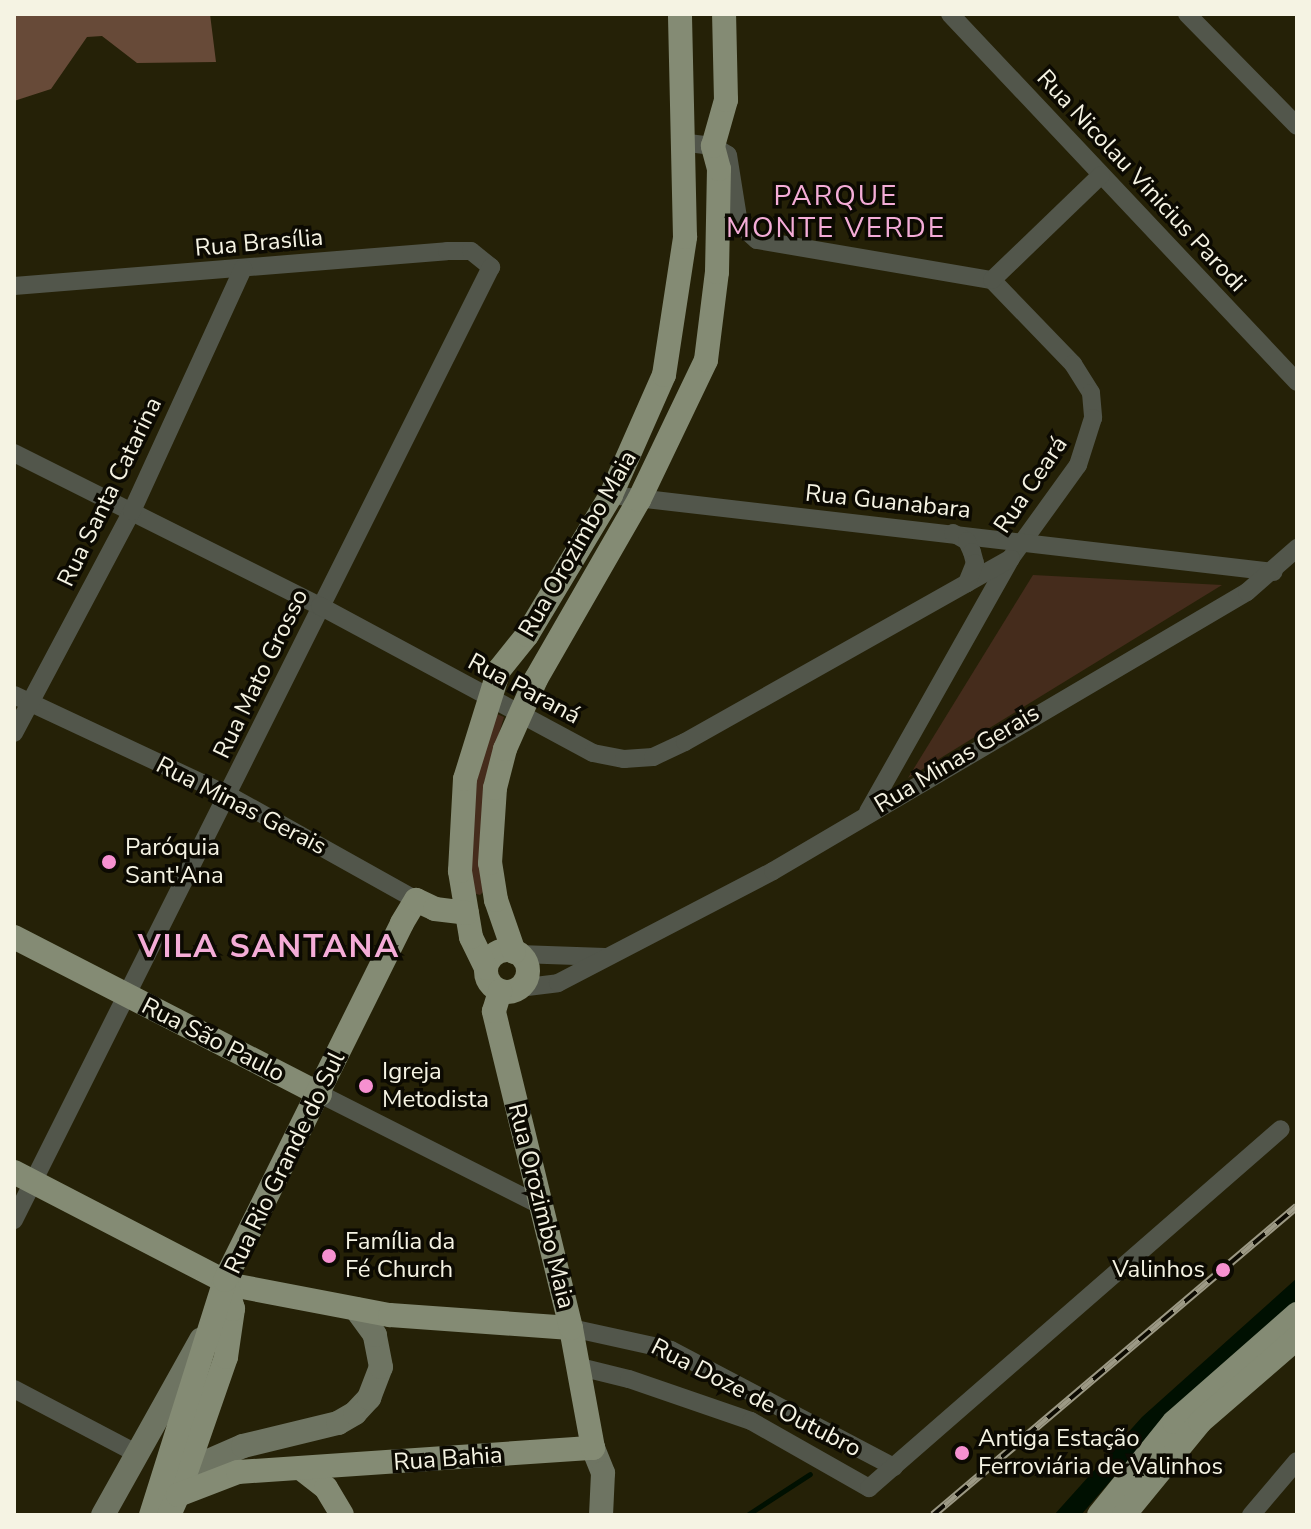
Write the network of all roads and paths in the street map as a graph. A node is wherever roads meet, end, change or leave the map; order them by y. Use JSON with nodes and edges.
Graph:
{"nodes":[{"id":1,"x":680,"y":14,"type":"edge"},
{"id":2,"x":724,"y":14,"type":"edge"},
{"id":3,"x":740,"y":14,"type":"edge"},
{"id":4,"x":950,"y":14,"type":"edge"},
{"id":5,"x":1187,"y":14,"type":"edge"},
{"id":6,"x":726,"y":100,"type":"junction"},
{"id":7,"x":1297,"y":126,"type":"edge"},
{"id":8,"x":680,"y":142,"type":"junction"},
{"id":9,"x":713,"y":146,"type":"junction"},
{"id":10,"x":1101,"y":175,"type":"junction"},
{"id":11,"x":243,"y":268,"type":"junction"},
{"id":12,"x":489,"y":278,"type":"joint"},
{"id":13,"x":992,"y":280,"type":"junction"},
{"id":14,"x":14,"y":286,"type":"edge"},
{"id":15,"x":1297,"y":382,"type":"edge"},
{"id":16,"x":14,"y":453,"type":"edge"},
{"id":17,"x":611,"y":495,"type":"junction"},
{"id":18,"x":639,"y":500,"type":"junction"},
{"id":19,"x":132,"y":511,"type":"junction"},
{"id":20,"x":953,"y":533,"type":"junction"},
{"id":21,"x":1025,"y":540,"type":"junction"},
{"id":22,"x":1297,"y":548,"type":"edge"},
{"id":23,"x":1011,"y":558,"type":"junction"},
{"id":24,"x":1274,"y":572,"type":"junction"},
{"id":25,"x":967,"y":583,"type":"junction"},
{"id":26,"x":320,"y":606,"type":"junction"},
{"id":27,"x":489,"y":698,"type":"junction"},
{"id":28,"x":21,"y":699,"type":"edge"},
{"id":29,"x":520,"y":711,"type":"junction"},
{"id":30,"x":14,"y":733,"type":"edge"},
{"id":31,"x":230,"y":796,"type":"junction"},
{"id":32,"x":868,"y":812,"type":"junction"},
{"id":33,"x":416,"y":900,"type":"junction"},
{"id":34,"x":496,"y":900,"type":"junction"},
{"id":35,"x":467,"y":913,"type":"junction"},
{"id":36,"x":14,"y":937,"type":"edge"},
{"id":37,"x":516,"y":953,"type":"junction"},
{"id":38,"x":608,"y":957,"type":"junction"},
{"id":39,"x":486,"y":968,"type":"junction"},
{"id":40,"x":509,"y":990,"type":"junction"},
{"id":41,"x":124,"y":996,"type":"junction"},
{"id":42,"x":320,"y":1094,"type":"junction"},
{"id":43,"x":1281,"y":1129,"type":"dead end"},
{"id":44,"x":24,"y":1177,"type":"edge"},
{"id":45,"x":542,"y":1206,"type":"junction"},
{"id":46,"x":14,"y":1220,"type":"edge"},
{"id":47,"x":225,"y":1280,"type":"junction"},
{"id":48,"x":356,"y":1309,"type":"junction"},
{"id":49,"x":1297,"y":1314,"type":"edge"},
{"id":50,"x":571,"y":1328,"type":"junction"},
{"id":51,"x":204,"y":1334,"type":"junction"},
{"id":52,"x":1297,"y":1338,"type":"edge"},
{"id":53,"x":580,"y":1367,"type":"junction"},
{"id":54,"x":14,"y":1389,"type":"edge"},
{"id":55,"x":593,"y":1448,"type":"junction"},
{"id":56,"x":134,"y":1452,"type":"junction"},
{"id":57,"x":1297,"y":1461,"type":"edge"},
{"id":58,"x":894,"y":1467,"type":"junction"},
{"id":59,"x":303,"y":1470,"type":"junction"},
{"id":60,"x":1282,"y":1479,"type":"junction"},
{"id":61,"x":1297,"y":1492,"type":"edge"},
{"id":62,"x":177,"y":1498,"type":"edge"},
{"id":63,"x":103,"y":1515,"type":"edge"},
{"id":64,"x":151,"y":1515,"type":"edge"},
{"id":65,"x":342,"y":1515,"type":"edge"},
{"id":66,"x":601,"y":1515,"type":"edge"},
{"id":67,"x":1099,"y":1515,"type":"edge"},
{"id":68,"x":1124,"y":1515,"type":"edge"},
{"id":69,"x":1251,"y":1515,"type":"edge"}],
"edges":[{"from":1,"to":8,"type":"main road","name":"Rua Orozimbo Maia"},
{"from":2,"to":6,"type":"main road"},
{"from":3,"to":6,"type":"main road"},
{"from":4,"to":10,"type":"street","name":"Rua Nicolau Vinicius Parodi"},
{"from":5,"to":7,"type":"street"},
{"from":6,"to":9,"type":"main road"},
{"from":8,"to":9,"type":"street"},
{"from":8,"to":17,"type":"main road","name":"Rua Orozimbo Maia"},
{"from":9,"to":13,"type":"street"},
{"from":9,"to":18,"type":"main road","name":"Rua Orozimbo Maia"},
{"from":10,"to":13,"type":"street"},
{"from":10,"to":15,"type":"street","name":"Rua Nicolau Vinicius Parodi"},
{"from":11,"to":12,"type":"street","name":"Rua Brasília"},
{"from":11,"to":14,"type":"street","name":"Rua Brasília"},
{"from":11,"to":19,"type":"street","name":"Rua Santa Catarina"},
{"from":12,"to":26,"type":"street","name":"Rua Mato Grosso"},
{"from":13,"to":21,"type":"street","name":"Rua Ceará"},
{"from":16,"to":19,"type":"street","name":"Rua Paraná"},
{"from":17,"to":18,"type":"street","name":"Rua Guanabara"},
{"from":17,"to":27,"type":"main road","name":"Rua Orozimbo Maia"},
{"from":18,"to":20,"type":"street","name":"Rua Guanabara"},
{"from":18,"to":29,"type":"main road","name":"Rua Orozimbo Maia"},
{"from":19,"to":26,"type":"street","name":"Rua Paraná"},
{"from":19,"to":28,"type":"street","name":"Rua Santa Catarina"},
{"from":20,"to":21,"type":"street","name":"Rua Guanabara"},
{"from":20,"to":25,"type":"street"},
{"from":21,"to":23,"type":"street","name":"Rua Ceará"},
{"from":21,"to":24,"type":"street","name":"Rua Guanabara"},
{"from":22,"to":24,"type":"street","name":"Rua Minas Gerais"},
{"from":23,"to":25,"type":"street","name":"Rua Paraná"},
{"from":23,"to":32,"type":"street","name":"Rua Ceará"},
{"from":24,"to":32,"type":"street","name":"Rua Minas Gerais"},
{"from":25,"to":29,"type":"street","name":"Rua Paraná"},
{"from":26,"to":27,"type":"street","name":"Rua Paraná"},
{"from":26,"to":31,"type":"street","name":"Rua Mato Grosso"},
{"from":27,"to":29,"type":"street","name":"Rua Paraná"},
{"from":27,"to":35,"type":"main road","name":"Rua Orozimbo Maia"},
{"from":28,"to":30,"type":"street","name":"Rua Santa Catarina"},
{"from":28,"to":31,"type":"street","name":"Rua Minas Gerais"},
{"from":29,"to":34,"type":"main road","name":"Rua Orozimbo Maia"},
{"from":31,"to":33,"type":"street","name":"Rua Minas Gerais"},
{"from":31,"to":41,"type":"street","name":"Rua Mato Grosso"},
{"from":32,"to":38,"type":"street","name":"Rua Minas Gerais"},
{"from":33,"to":35,"type":"main road","name":"Rua Minas Gerais"},
{"from":33,"to":42,"type":"main road","name":"Rua Rio Grande do Sul"},
{"from":34,"to":35,"type":"main road"},
{"from":34,"to":37,"type":"main road","name":"Rua Orozimbo Maia"},
{"from":35,"to":39,"type":"main road","name":"Rua Orozimbo Maia"},
{"from":36,"to":41,"type":"main road","name":"Rua São Paulo"},
{"from":37,"to":38,"type":"street","name":"Rua Minas Gerais"},
{"from":37,"to":39,"type":"main road"},
{"from":37,"to":40,"type":"main road"},
{"from":38,"to":40,"type":"street","name":"Rua Minas Gerais"},
{"from":39,"to":40,"type":"main road"},
{"from":40,"to":45,"type":"main road","name":"Rua Orozimbo Maia"},
{"from":41,"to":42,"type":"main road","name":"Rua São Paulo"},
{"from":41,"to":44,"type":"street","name":"Rua Mato Grosso"},
{"from":42,"to":45,"type":"street","name":"Rua São Paulo"},
{"from":42,"to":47,"type":"main road","name":"Rua Rio Grande do Sul"},
{"from":43,"to":58,"type":"street"},
{"from":44,"to":46,"type":"street","name":"Rua Mato Grosso"},
{"from":44,"to":47,"type":"main road","name":"Rua Doze de Outubro"},
{"from":45,"to":50,"type":"main road","name":"Rua Orozimbo Maia"},
{"from":47,"to":48,"type":"main road","name":"Rua Doze de Outubro"},
{"from":47,"to":51,"type":"main road"},
{"from":47,"to":62,"type":"main road","name":"Rua Rio Grande do Sul"},
{"from":48,"to":50,"type":"main road","name":"Rua Doze de Outubro"},
{"from":48,"to":62,"type":"main road"},
{"from":49,"to":67,"type":"main road"},
{"from":50,"to":53,"type":"main road","name":"Rua Orozimbo Maia"},
{"from":50,"to":58,"type":"street","name":"Rua Doze de Outubro"},
{"from":51,"to":56,"type":"main road"},
{"from":51,"to":64,"type":"main road"},
{"from":52,"to":68,"type":"main road"},
{"from":53,"to":55,"type":"main road","name":"Rua Orozimbo Maia"},
{"from":53,"to":58,"type":"street","name":"Rua Doze de Outubro"},
{"from":54,"to":56,"type":"street"},
{"from":55,"to":59,"type":"main road","name":"Rua Bahia"},
{"from":55,"to":66,"type":"main road"},
{"from":56,"to":63,"type":"main road"},
{"from":57,"to":60,"type":"street"},
{"from":59,"to":62,"type":"main road","name":"Rua Bahia"},
{"from":59,"to":65,"type":"main road"},
{"from":60,"to":61,"type":"street"},
{"from":60,"to":69,"type":"street"}]}
